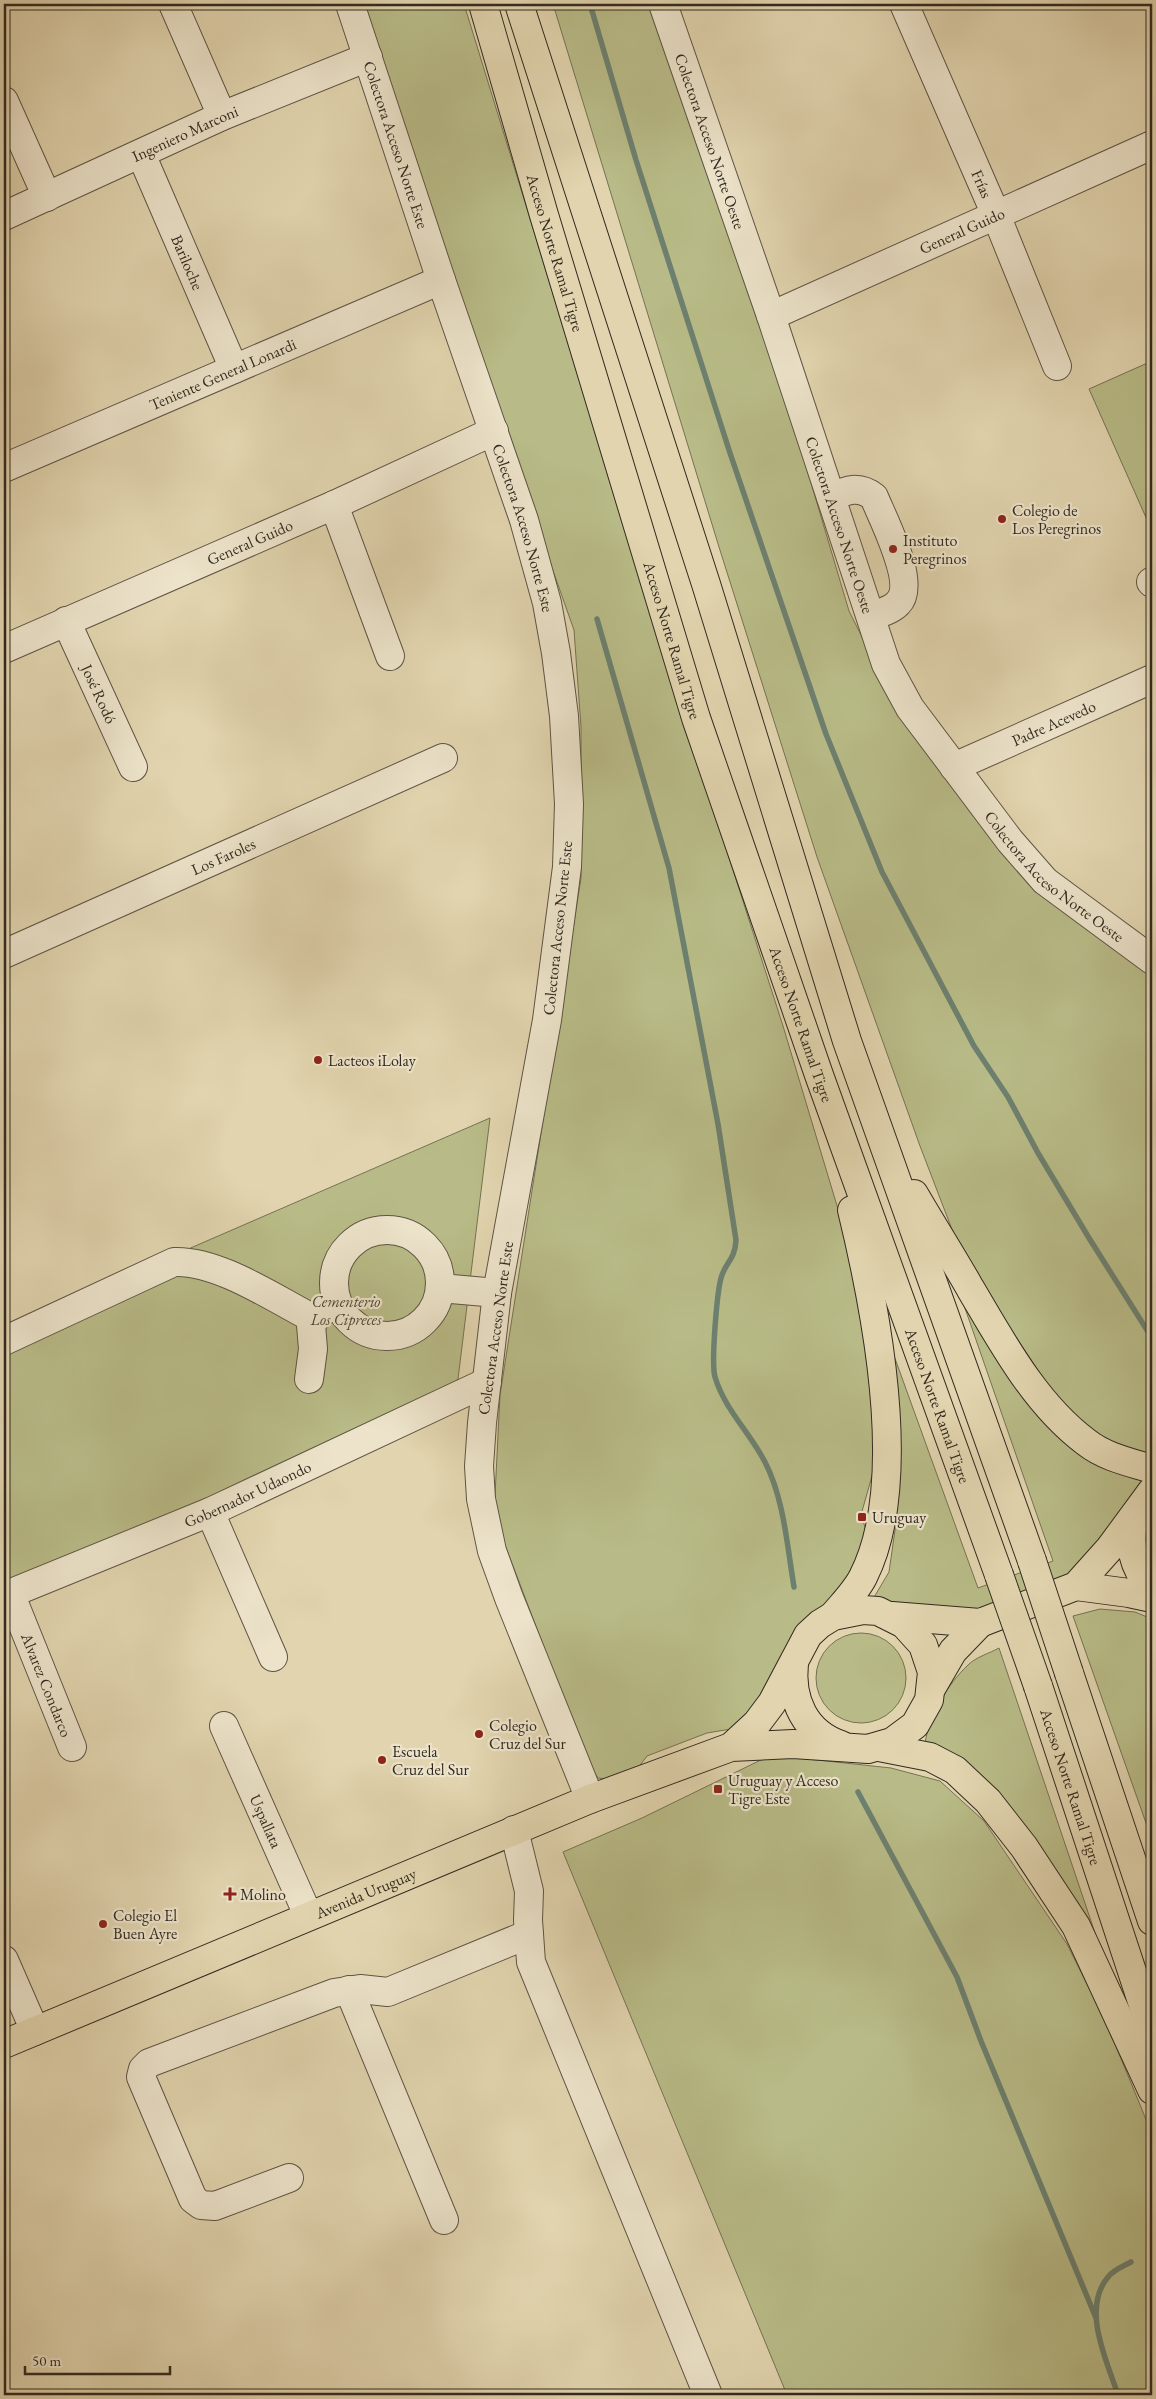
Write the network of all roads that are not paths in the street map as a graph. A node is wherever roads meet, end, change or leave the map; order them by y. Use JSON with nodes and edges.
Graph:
{"nodes":[{"id":1,"x":173,"y":4,"type":"edge"},
{"id":2,"x":350,"y":4,"type":"edge"},
{"id":3,"x":483,"y":4,"type":"edge"},
{"id":4,"x":519,"y":4,"type":"edge"},
{"id":5,"x":663,"y":4,"type":"edge"},
{"id":6,"x":904,"y":4,"type":"edge"},
{"id":7,"x":368,"y":57,"type":"junction"},
{"id":8,"x":4,"y":101,"type":"edge"},
{"id":9,"x":222,"y":116,"type":"junction"},
{"id":10,"x":1152,"y":145,"type":"edge"},
{"id":11,"x":141,"y":154,"type":"junction"},
{"id":12,"x":47,"y":197,"type":"junction"},
{"id":13,"x":4,"y":216,"type":"edge"},
{"id":14,"x":996,"y":216,"type":"junction"},
{"id":15,"x":441,"y":280,"type":"junction"},
{"id":16,"x":771,"y":316,"type":"junction"},
{"id":17,"x":1057,"y":366,"type":"dead end"},
{"id":18,"x":234,"y":369,"type":"junction"},
{"id":19,"x":494,"y":431,"type":"junction"},
{"id":20,"x":4,"y":468,"type":"edge"},
{"id":21,"x":831,"y":497,"type":"junction"},
{"id":22,"x":334,"y":505,"type":"junction"},
{"id":23,"x":871,"y":617,"type":"junction"},
{"id":24,"x":66,"y":621,"type":"junction"},
{"id":25,"x":4,"y":649,"type":"edge"},
{"id":26,"x":390,"y":656,"type":"dead end"},
{"id":27,"x":1152,"y":679,"type":"edge"},
{"id":28,"x":443,"y":758,"type":"dead end"},
{"id":29,"x":133,"y":767,"type":"dead end"},
{"id":30,"x":954,"y":767,"type":"junction"},
{"id":31,"x":4,"y":954,"type":"edge"},
{"id":32,"x":1152,"y":960,"type":"edge"},
{"id":33,"x":847,"y":1041,"type":"junction"},
{"id":34,"x":819,"y":1075,"type":"junction"},
{"id":35,"x":440,"y":1288,"type":"junction"},
{"id":36,"x":497,"y":1293,"type":"junction"},
{"id":37,"x":336,"y":1302,"type":"junction"},
{"id":38,"x":314,"y":1319,"type":"junction"},
{"id":39,"x":4,"y":1340,"type":"edge"},
{"id":40,"x":309,"y":1379,"type":"dead end"},
{"id":41,"x":487,"y":1382,"type":"junction"},
{"id":42,"x":1152,"y":1468,"type":"edge"},
{"id":43,"x":1147,"y":1497,"type":"edge"},
{"id":44,"x":210,"y":1512,"type":"junction"},
{"id":45,"x":1076,"y":1586,"type":"junction"},
{"id":46,"x":1152,"y":1590,"type":"edge"},
{"id":47,"x":7,"y":1595,"type":"edge"},
{"id":48,"x":1152,"y":1598,"type":"edge"},
{"id":49,"x":833,"y":1616,"type":"junction"},
{"id":50,"x":892,"y":1616,"type":"junction"},
{"id":51,"x":980,"y":1623,"type":"junction"},
{"id":52,"x":274,"y":1658,"type":"dead end"},
{"id":53,"x":794,"y":1663,"type":"junction"},
{"id":54,"x":932,"y":1687,"type":"junction"},
{"id":55,"x":224,"y":1726,"type":"dead end"},
{"id":56,"x":72,"y":1747,"type":"dead end"},
{"id":57,"x":731,"y":1747,"type":"junction"},
{"id":58,"x":847,"y":1747,"type":"junction"},
{"id":59,"x":879,"y":1747,"type":"junction"},
{"id":60,"x":590,"y":1799,"type":"junction"},
{"id":61,"x":514,"y":1830,"type":"junction"},
{"id":62,"x":308,"y":1915,"type":"junction"},
{"id":63,"x":1152,"y":1921,"type":"edge"},
{"id":64,"x":529,"y":1934,"type":"junction"},
{"id":65,"x":4,"y":1960,"type":"edge"},
{"id":66,"x":349,"y":1990,"type":"junction"},
{"id":67,"x":35,"y":2031,"type":"junction"},
{"id":68,"x":1152,"y":2032,"type":"edge"},
{"id":69,"x":4,"y":2044,"type":"edge"},
{"id":70,"x":1152,"y":2090,"type":"edge"},
{"id":71,"x":288,"y":2178,"type":"dead end"},
{"id":72,"x":444,"y":2220,"type":"dead end"},
{"id":73,"x":708,"y":2395,"type":"edge"}],
"edges":[{"from":1,"to":9,"type":"street"},
{"from":2,"to":7,"type":"street","name":"Colectora Acceso Norte Este"},
{"from":3,"to":34,"type":"main road","name":"Acceso Norte Ramal Tigre"},
{"from":4,"to":33,"type":"main road","name":"Acceso Norte Ramal Tigre"},
{"from":5,"to":16,"type":"street","name":"Colectora Acceso Norte Oeste"},
{"from":6,"to":14,"type":"street","name":"Frías"},
{"from":7,"to":9,"type":"street","name":"Ingeniero Marconi"},
{"from":7,"to":15,"type":"street","name":"Colectora Acceso Norte Este"},
{"from":8,"to":12,"type":"street"},
{"from":9,"to":11,"type":"street","name":"Ingeniero Marconi"},
{"from":10,"to":14,"type":"street","name":"General Guido"},
{"from":11,"to":12,"type":"street","name":"Ingeniero Marconi"},
{"from":11,"to":18,"type":"street","name":"Bariloche"},
{"from":12,"to":13,"type":"street","name":"Ingeniero Marconi"},
{"from":14,"to":16,"type":"street","name":"General Guido"},
{"from":14,"to":17,"type":"street","name":"Frías"},
{"from":15,"to":18,"type":"street","name":"Teniente General Lonardi"},
{"from":15,"to":19,"type":"street","name":"Colectora Acceso Norte Este"},
{"from":16,"to":21,"type":"street","name":"Colectora Acceso Norte Oeste"},
{"from":18,"to":20,"type":"street","name":"Teniente General Lonardi"},
{"from":19,"to":22,"type":"street","name":"General Guido"},
{"from":19,"to":36,"type":"street","name":"Colectora Acceso Norte Este"},
{"from":21,"to":23,"type":"street","name":"Colectora Acceso Norte Oeste"},
{"from":21,"to":23,"type":"street"},
{"from":22,"to":24,"type":"street","name":"General Guido"},
{"from":22,"to":26,"type":"street"},
{"from":23,"to":30,"type":"street","name":"Colectora Acceso Norte Oeste"},
{"from":24,"to":25,"type":"street","name":"General Guido"},
{"from":24,"to":29,"type":"street","name":"José Rodó"},
{"from":27,"to":30,"type":"street","name":"Padre Acevedo"},
{"from":28,"to":31,"type":"street","name":"Los Faroles"},
{"from":30,"to":32,"type":"street","name":"Colectora Acceso Norte Oeste"},
{"from":33,"to":42,"type":"main road"},
{"from":33,"to":63,"type":"main road","name":"Acceso Norte Ramal Tigre","bridge":true},
{"from":34,"to":49,"type":"main road"},
{"from":34,"to":68,"type":"main road","name":"Acceso Norte Ramal Tigre","bridge":true},
{"from":35,"to":36,"type":"street"},
{"from":35,"to":37,"type":"street"},
{"from":35,"to":37,"type":"street"},
{"from":36,"to":41,"type":"street","name":"Colectora Acceso Norte Este"},
{"from":37,"to":38,"type":"street"},
{"from":38,"to":39,"type":"street"},
{"from":38,"to":40,"type":"street"},
{"from":41,"to":44,"type":"street","name":"Gobernador Udaondo"},
{"from":41,"to":60,"type":"street","name":"Colectora Acceso Norte Este"},
{"from":43,"to":45,"type":"main road","name":"Avenida Uruguay"},
{"from":43,"to":46,"type":"main road","name":"Avenida Uruguay"},
{"from":44,"to":47,"type":"street","name":"Gobernador Udaondo"},
{"from":44,"to":52,"type":"street"},
{"from":45,"to":48,"type":"main road","name":"Avenida Uruguay"},
{"from":45,"to":51,"type":"main road","name":"Avenida Uruguay"},
{"from":47,"to":56,"type":"street","name":"Alvarez Condarco"},
{"from":49,"to":50,"type":"main road","name":"Avenida Uruguay"},
{"from":49,"to":53,"type":"main road","name":"Avenida Uruguay"},
{"from":50,"to":51,"type":"main road","name":"Avenida Uruguay"},
{"from":50,"to":54,"type":"main road","name":"Avenida Uruguay"},
{"from":51,"to":54,"type":"main road","name":"Avenida Uruguay"},
{"from":53,"to":57,"type":"main road","name":"Avenida Uruguay"},
{"from":53,"to":58,"type":"main road","name":"Avenida Uruguay"},
{"from":54,"to":59,"type":"main road","name":"Avenida Uruguay"},
{"from":55,"to":62,"type":"street","name":"Uspallata"},
{"from":57,"to":58,"type":"main road","name":"Avenida Uruguay"},
{"from":57,"to":60,"type":"main road","name":"Avenida Uruguay"},
{"from":58,"to":59,"type":"main road","name":"Avenida Uruguay"},
{"from":59,"to":70,"type":"main road"},
{"from":60,"to":61,"type":"main road","name":"Avenida Uruguay"},
{"from":61,"to":62,"type":"main road","name":"Avenida Uruguay"},
{"from":61,"to":64,"type":"street"},
{"from":62,"to":67,"type":"main road","name":"Avenida Uruguay"},
{"from":64,"to":66,"type":"street"},
{"from":64,"to":73,"type":"street"},
{"from":65,"to":67,"type":"street"},
{"from":66,"to":71,"type":"street"},
{"from":66,"to":72,"type":"street"},
{"from":67,"to":69,"type":"main road","name":"Avenida Uruguay"}]}
